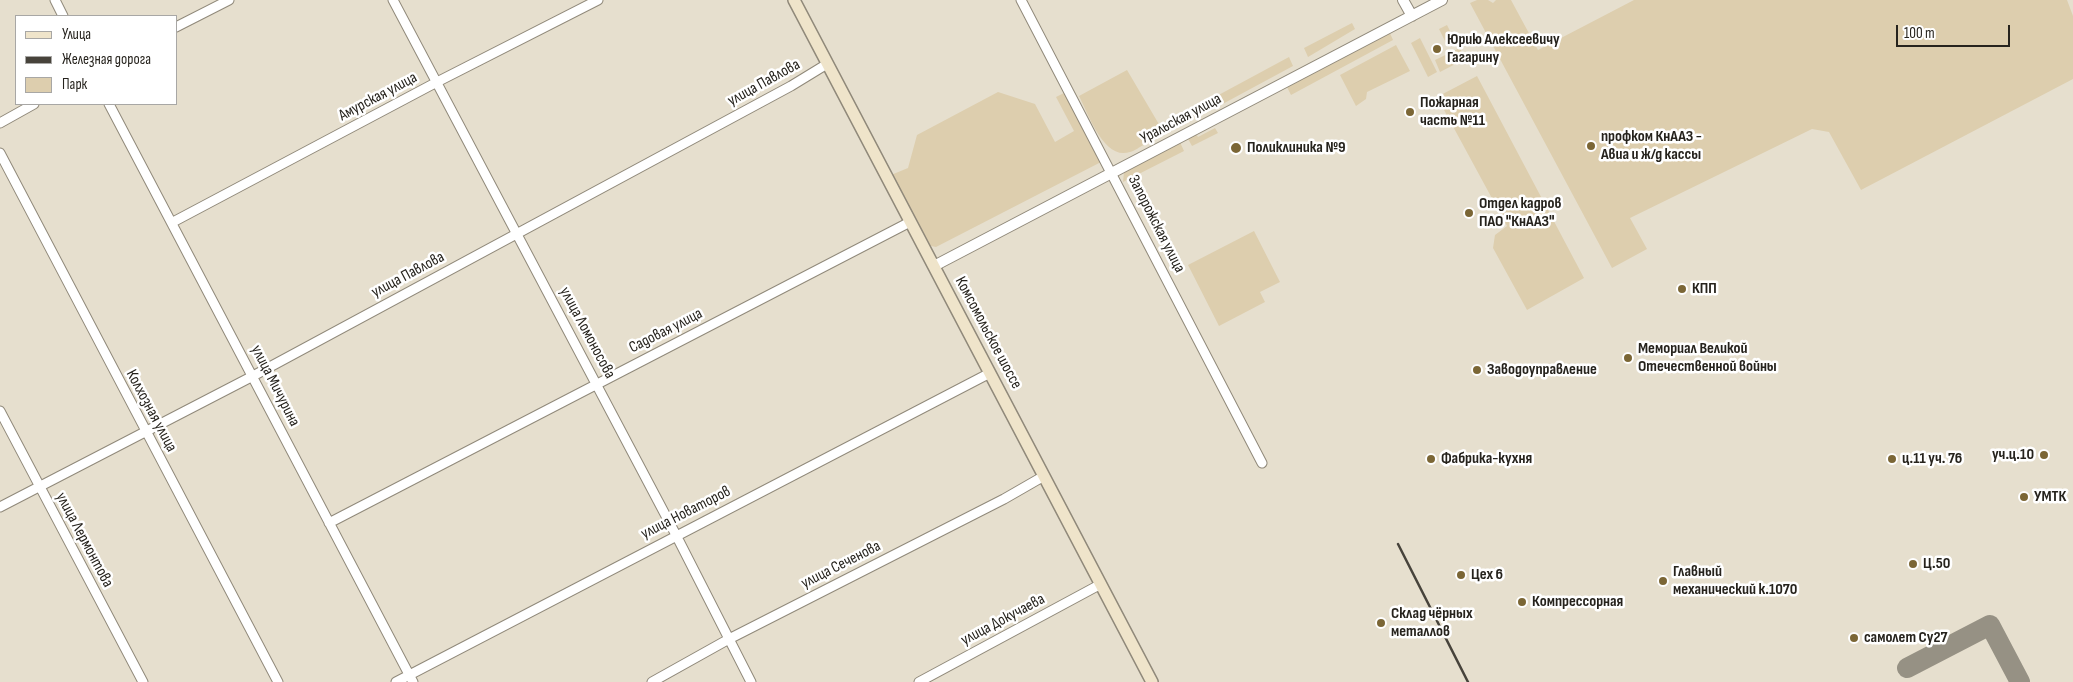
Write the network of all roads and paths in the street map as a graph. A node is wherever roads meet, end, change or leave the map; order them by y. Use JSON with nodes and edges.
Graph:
{"nodes":[{"id":1,"x":55,"y":0,"type":"edge"},
{"id":2,"x":228,"y":0,"type":"edge"},
{"id":3,"x":393,"y":0,"type":"edge"},
{"id":4,"x":598,"y":0,"type":"edge"},
{"id":5,"x":794,"y":0,"type":"edge"},
{"id":6,"x":1021,"y":0,"type":"edge"},
{"id":7,"x":1403,"y":0,"type":"edge"},
{"id":8,"x":1442,"y":0,"type":"edge"},
{"id":9,"x":62,"y":15,"type":"edge"},
{"id":10,"x":1412,"y":16,"type":"junction"},
{"id":11,"x":178,"y":26,"type":"edge"},
{"id":12,"x":827,"y":64,"type":"junction"},
{"id":13,"x":436,"y":82,"type":"junction"},
{"id":14,"x":32,"y":105,"type":"edge"},
{"id":15,"x":110,"y":105,"type":"edge"},
{"id":16,"x":0,"y":123,"type":"edge"},
{"id":17,"x":0,"y":153,"type":"edge"},
{"id":18,"x":1112,"y":172,"type":"junction"},
{"id":19,"x":173,"y":222,"type":"junction"},
{"id":20,"x":910,"y":222,"type":"junction"},
{"id":21,"x":517,"y":234,"type":"junction"},
{"id":22,"x":934,"y":266,"type":"junction"},
{"id":23,"x":990,"y":372,"type":"junction"},
{"id":24,"x":253,"y":376,"type":"junction"},
{"id":25,"x":597,"y":384,"type":"junction"},
{"id":26,"x":0,"y":411,"type":"edge"},
{"id":27,"x":145,"y":431,"type":"junction"},
{"id":28,"x":1262,"y":463,"type":"dead end"},
{"id":29,"x":1044,"y":476,"type":"junction"},
{"id":30,"x":38,"y":487,"type":"junction"},
{"id":31,"x":0,"y":507,"type":"edge"},
{"id":32,"x":329,"y":523,"type":"junction"},
{"id":33,"x":676,"y":535,"type":"junction"},
{"id":34,"x":1101,"y":584,"type":"junction"},
{"id":35,"x":729,"y":639,"type":"junction"},
{"id":36,"x":411,"y":678,"type":"edge"},
{"id":37,"x":143,"y":682,"type":"edge"},
{"id":38,"x":278,"y":682,"type":"edge"},
{"id":39,"x":396,"y":682,"type":"edge"},
{"id":40,"x":652,"y":682,"type":"edge"},
{"id":41,"x":751,"y":682,"type":"edge"},
{"id":42,"x":918,"y":682,"type":"edge"},
{"id":43,"x":1152,"y":682,"type":"edge"}],
"edges":[{"from":1,"to":9,"type":"street"},
{"from":2,"to":11,"type":"street"},
{"from":3,"to":13,"type":"street","name":"улица Ломоносова"},
{"from":4,"to":13,"type":"street","name":"Амурская улица"},
{"from":5,"to":12,"type":"main road","name":"Комсомольское шоссе"},
{"from":6,"to":18,"type":"street","name":"Запорожская улица"},
{"from":7,"to":10,"type":"street"},
{"from":8,"to":10,"type":"street","name":"Уральская улица"},
{"from":10,"to":18,"type":"street","name":"Уральская улица"},
{"from":12,"to":20,"type":"main road","name":"Комсомольское шоссе"},
{"from":12,"to":21,"type":"street","name":"улица Павлова"},
{"from":13,"to":19,"type":"street","name":"Амурская улица"},
{"from":13,"to":21,"type":"street","name":"улица Ломоносова"},
{"from":14,"to":16,"type":"street"},
{"from":15,"to":19,"type":"street","name":"улица Мичурина"},
{"from":17,"to":27,"type":"street","name":"Колхозная улица"},
{"from":18,"to":22,"type":"street","name":"Уральская улица"},
{"from":18,"to":28,"type":"street","name":"Запорожская улица"},
{"from":19,"to":24,"type":"street","name":"улица Мичурина"},
{"from":20,"to":22,"type":"main road","name":"Комсомольское шоссе"},
{"from":20,"to":25,"type":"street","name":"Садовая улица"},
{"from":21,"to":24,"type":"street","name":"улица Павлова"},
{"from":21,"to":25,"type":"street","name":"улица Ломоносова"},
{"from":22,"to":23,"type":"main road","name":"Комсомольское шоссе"},
{"from":23,"to":29,"type":"main road","name":"Комсомольское шоссе"},
{"from":23,"to":33,"type":"street","name":"улица Новаторов"},
{"from":24,"to":27,"type":"street","name":"улица Павлова"},
{"from":24,"to":32,"type":"street","name":"улица Мичурина"},
{"from":25,"to":32,"type":"street","name":"Садовая улица"},
{"from":25,"to":33,"type":"street","name":"улица Ломоносова"},
{"from":26,"to":30,"type":"street","name":"улица Лермонтова"},
{"from":27,"to":30,"type":"street","name":"улица Павлова"},
{"from":27,"to":38,"type":"street","name":"Колхозная улица"},
{"from":29,"to":34,"type":"main road","name":"Комсомольское шоссе"},
{"from":29,"to":35,"type":"street","name":"улица Сеченова"},
{"from":30,"to":31,"type":"street","name":"улица Павлова"},
{"from":30,"to":37,"type":"street","name":"улица Лермонтова"},
{"from":32,"to":36,"type":"street","name":"улица Мичурина"},
{"from":33,"to":35,"type":"street","name":"улица Ломоносова"},
{"from":33,"to":36,"type":"street","name":"улица Новаторов"},
{"from":34,"to":42,"type":"street","name":"улица Докучаева"},
{"from":34,"to":43,"type":"main road","name":"Комсомольское шоссе"},
{"from":35,"to":40,"type":"street","name":"улица Сеченова"},
{"from":35,"to":41,"type":"street","name":"улица Ломоносова"},
{"from":36,"to":39,"type":"street","name":"улица Новаторов"}]}
